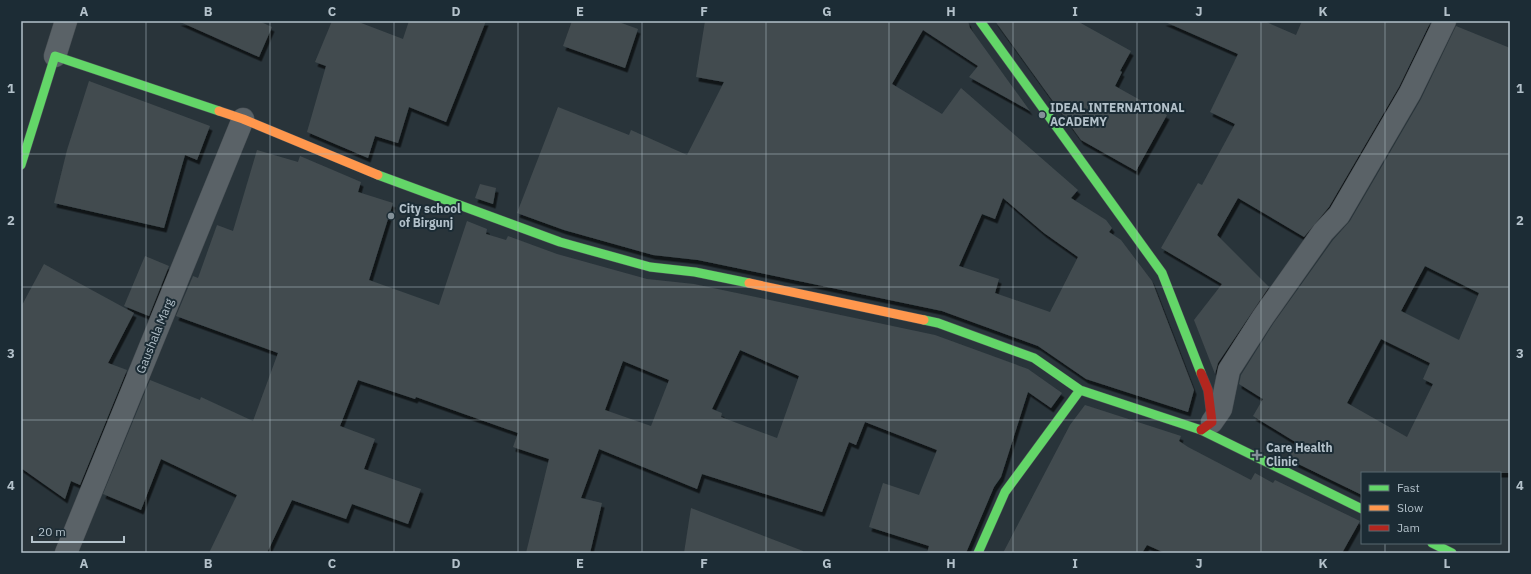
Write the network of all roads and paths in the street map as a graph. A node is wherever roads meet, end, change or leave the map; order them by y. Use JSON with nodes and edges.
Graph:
{"nodes":[{"id":1,"x":66,"y":21,"type":"edge"},
{"id":2,"x":980,"y":21,"type":"edge"},
{"id":3,"x":1445,"y":21,"type":"edge"},
{"id":4,"x":55,"y":56,"type":"junction"},
{"id":5,"x":243,"y":119,"type":"junction"},
{"id":6,"x":21,"y":166,"type":"edge"},
{"id":7,"x":1080,"y":390,"type":"junction"},
{"id":8,"x":1207,"y":426,"type":"junction"},
{"id":9,"x":1361,"y":508,"type":"edge"},
{"id":10,"x":1434,"y":544,"type":"edge"},
{"id":11,"x":66,"y":553,"type":"edge"},
{"id":12,"x":978,"y":553,"type":"edge"},
{"id":13,"x":1452,"y":553,"type":"edge"}],
"edges":[{"from":1,"to":4,"type":"street"},
{"from":2,"to":8,"type":"street"},
{"from":3,"to":8,"type":"street"},
{"from":4,"to":5,"type":"street"},
{"from":4,"to":6,"type":"street"},
{"from":5,"to":7,"type":"street"},
{"from":5,"to":11,"type":"street","name":"Gaushala Marg"},
{"from":7,"to":8,"type":"street"},
{"from":7,"to":12,"type":"street"},
{"from":8,"to":9,"type":"street"},
{"from":10,"to":13,"type":"street"}]}
